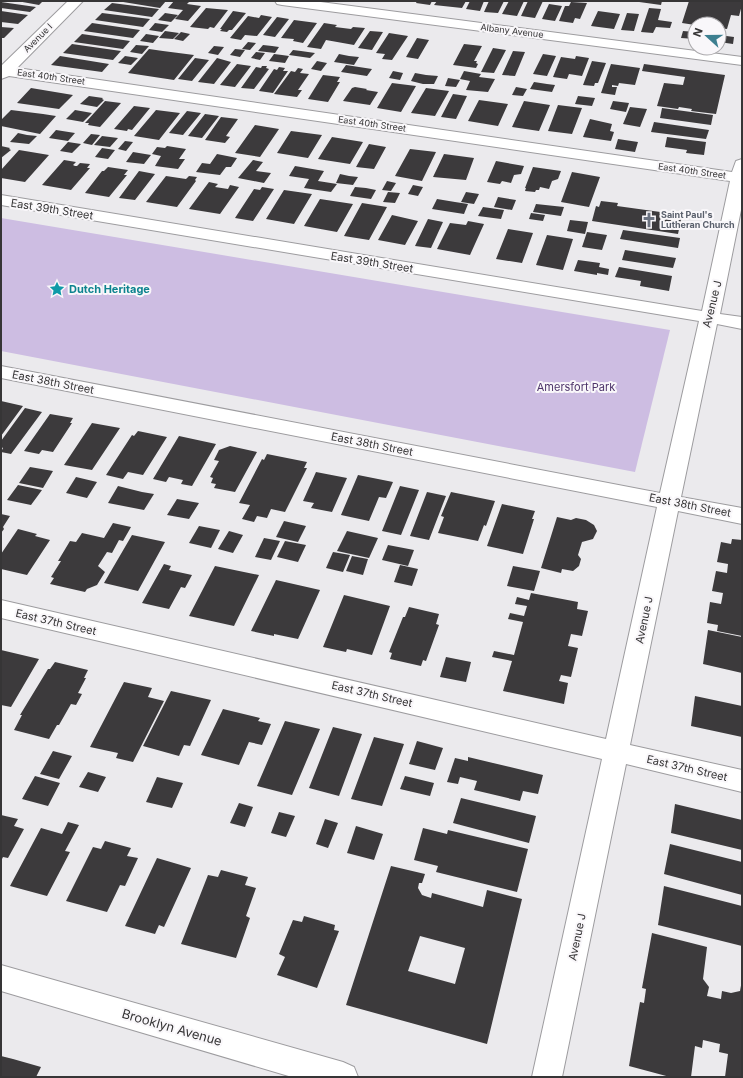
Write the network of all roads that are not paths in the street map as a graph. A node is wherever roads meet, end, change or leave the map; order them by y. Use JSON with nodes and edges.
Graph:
{"nodes":[{"id":1,"x":76,"y":1,"type":"edge"},
{"id":2,"x":282,"y":1,"type":"edge"},
{"id":3,"x":742,"y":61,"type":"edge"},
{"id":4,"x":2,"y":72,"type":"edge"},
{"id":5,"x":741,"y":173,"type":"edge"},
{"id":6,"x":1,"y":200,"type":"edge"},
{"id":7,"x":708,"y":318,"type":"junction"},
{"id":8,"x":742,"y":324,"type":"edge"},
{"id":9,"x":1,"y":372,"type":"edge"},
{"id":10,"x":669,"y":501,"type":"junction"},
{"id":11,"x":742,"y":516,"type":"edge"},
{"id":12,"x":1,"y":609,"type":"edge"},
{"id":13,"x":616,"y":752,"type":"junction"},
{"id":14,"x":742,"y":781,"type":"edge"},
{"id":15,"x":1,"y":978,"type":"edge"},
{"id":16,"x":343,"y":1077,"type":"edge"},
{"id":17,"x":547,"y":1077,"type":"edge"}],
"edges":[{"from":1,"to":4,"type":"street","name":"Avenue I"},
{"from":2,"to":3,"type":"street","name":"Albany Avenue"},
{"from":4,"to":5,"type":"street","name":"East 40th Street"},
{"from":5,"to":7,"type":"street","name":"Avenue J"},
{"from":6,"to":7,"type":"street","name":"East 39th Street"},
{"from":7,"to":8,"type":"street","name":"East 39th Street"},
{"from":7,"to":10,"type":"street","name":"Avenue J"},
{"from":9,"to":10,"type":"street","name":"East 38th Street"},
{"from":10,"to":11,"type":"street","name":"East 38th Street"},
{"from":10,"to":13,"type":"street","name":"Avenue J"},
{"from":12,"to":13,"type":"street","name":"East 37th Street"},
{"from":13,"to":14,"type":"street","name":"East 37th Street"},
{"from":13,"to":17,"type":"street","name":"Avenue J"},
{"from":15,"to":16,"type":"street","name":"Brooklyn Avenue"}]}
